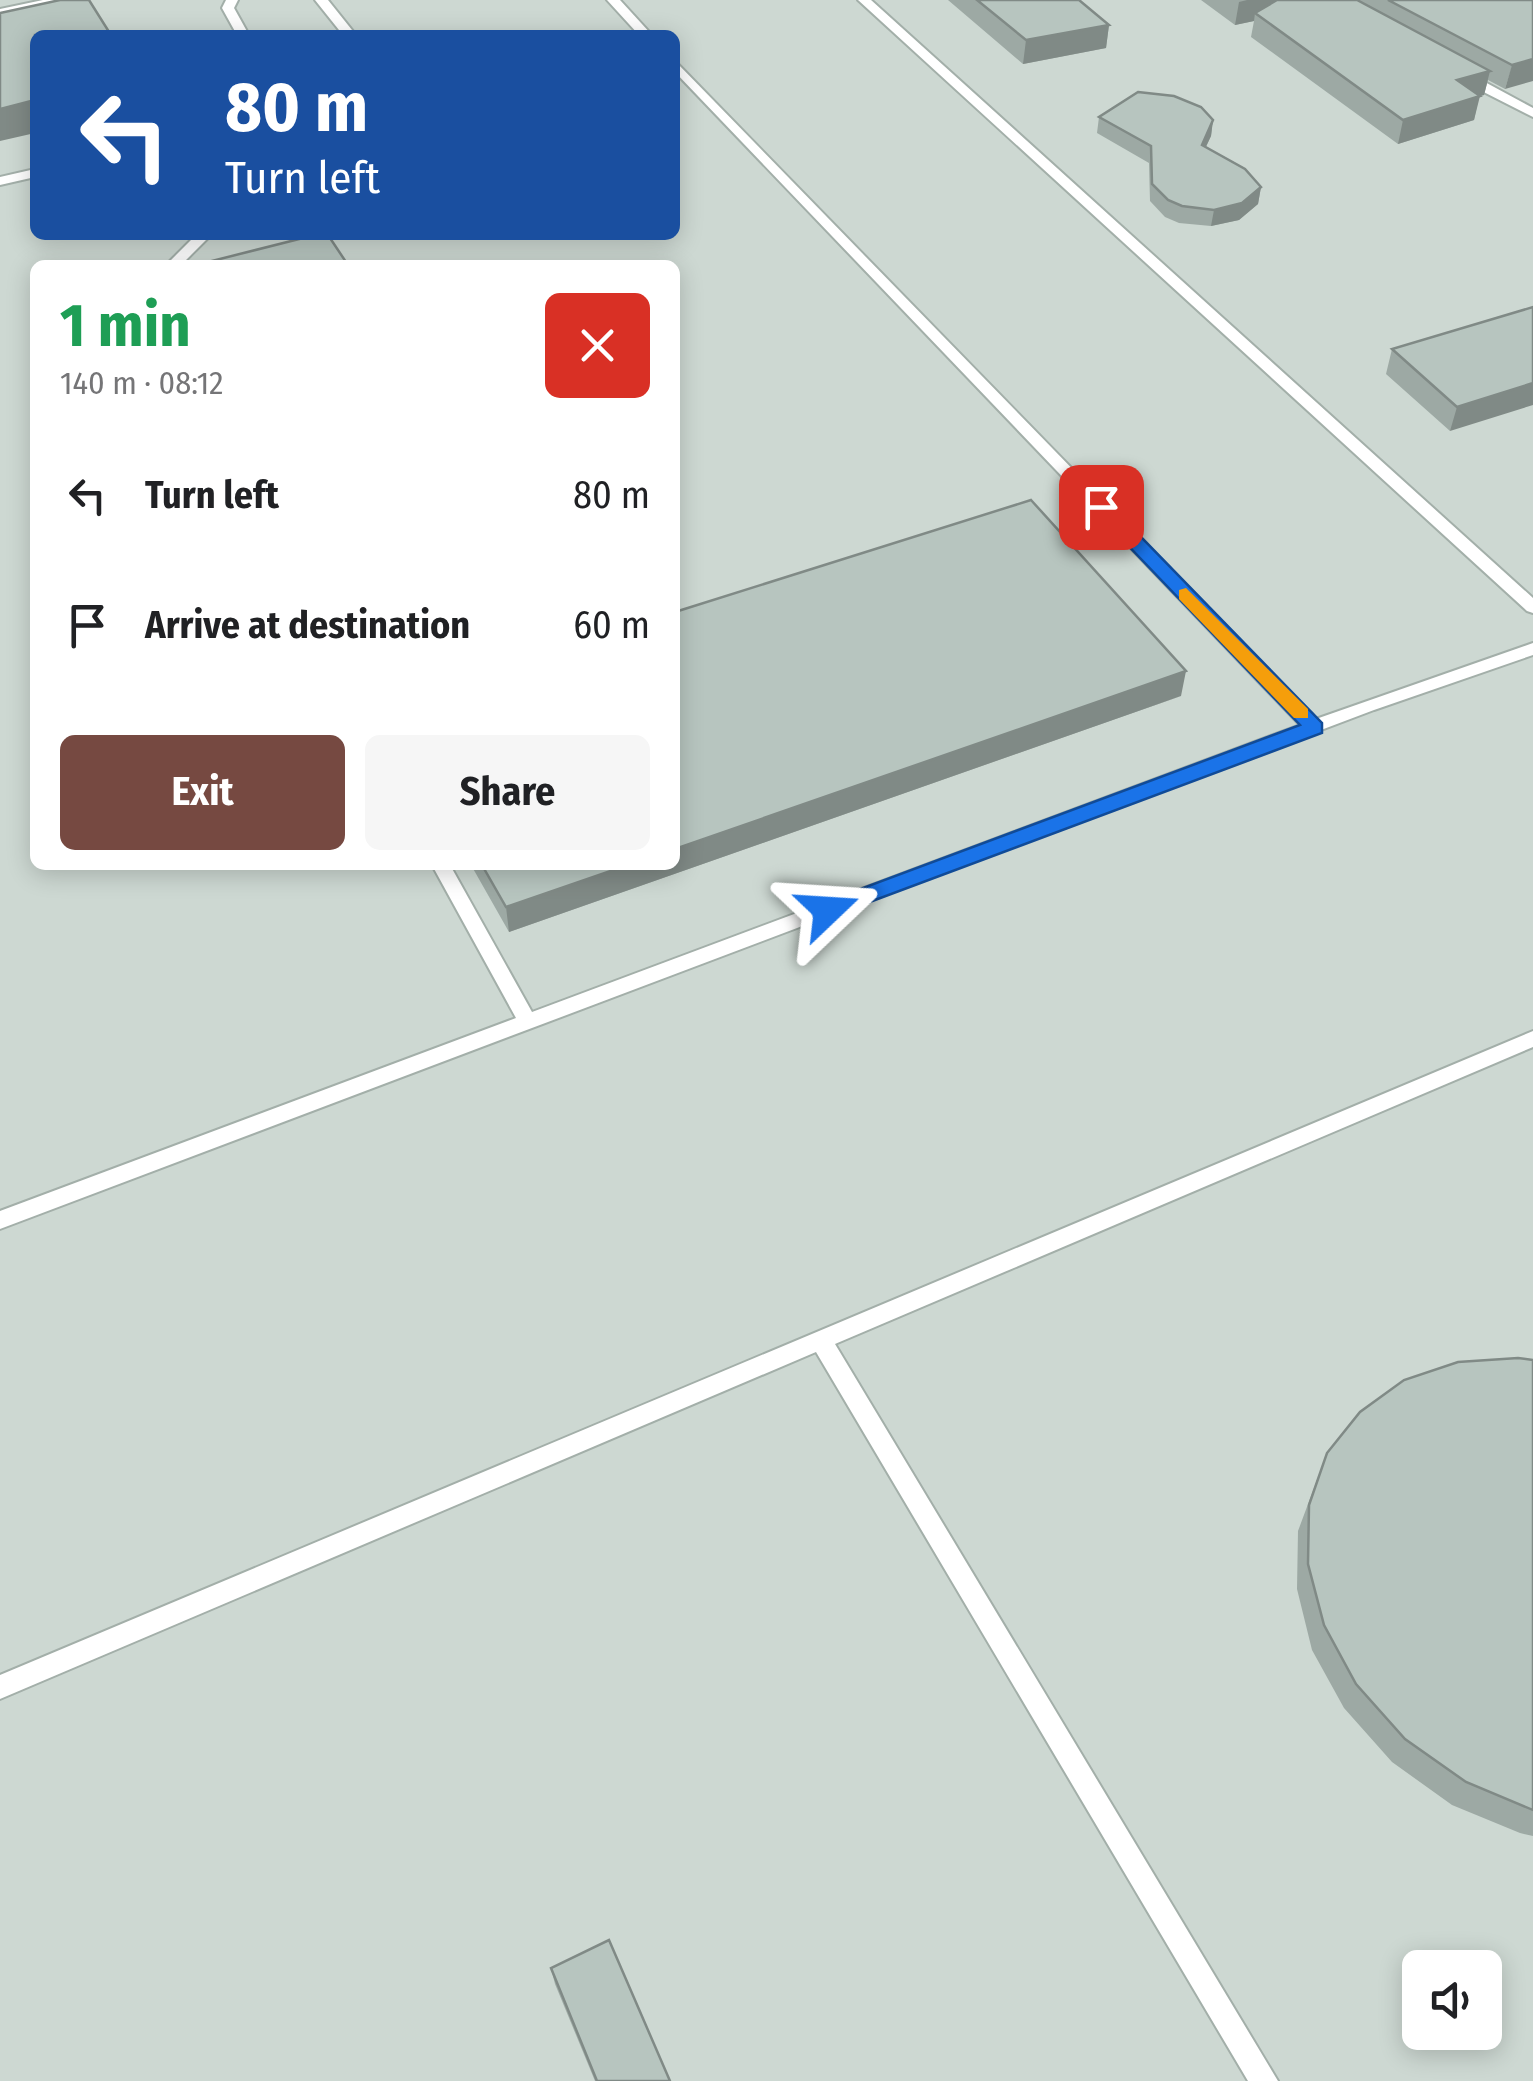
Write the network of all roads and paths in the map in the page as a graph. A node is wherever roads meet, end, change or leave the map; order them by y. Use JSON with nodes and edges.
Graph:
{"nodes":[{"id":1,"x":60,"y":0,"type":"edge"},
{"id":2,"x":232,"y":0,"type":"edge"},
{"id":3,"x":321,"y":0,"type":"edge"},
{"id":4,"x":613,"y":0,"type":"edge"},
{"id":5,"x":864,"y":0,"type":"edge"},
{"id":6,"x":0,"y":13,"type":"edge"},
{"id":7,"x":240,"y":30,"type":"edge"},
{"id":8,"x":346,"y":30,"type":"edge"},
{"id":9,"x":641,"y":30,"type":"edge"},
{"id":10,"x":680,"y":69,"type":"edge"},
{"id":11,"x":1449,"y":69,"type":"edge"},
{"id":12,"x":1533,"y":113,"type":"edge"},
{"id":13,"x":30,"y":174,"type":"edge"},
{"id":14,"x":0,"y":181,"type":"edge"},
{"id":15,"x":199,"y":240,"type":"edge"},
{"id":16,"x":178,"y":260,"type":"edge"},
{"id":17,"x":1533,"y":608,"type":"edge"},
{"id":18,"x":1526,"y":651,"type":"edge"},
{"id":19,"x":1314,"y":728,"type":"junction"},
{"id":20,"x":444,"y":870,"type":"edge"},
{"id":21,"x":528,"y":1022,"type":"junction"},
{"id":22,"x":1533,"y":1039,"type":"edge"},
{"id":23,"x":0,"y":1220,"type":"edge"},
{"id":24,"x":821,"y":1340,"type":"junction"},
{"id":25,"x":0,"y":1686,"type":"edge"},
{"id":26,"x":1264,"y":2081,"type":"edge"}],
"edges":[{"from":1,"to":6,"type":"lane"},
{"from":2,"to":7,"type":"lane"},
{"from":3,"to":8,"type":"lane"},
{"from":4,"to":9,"type":"lane"},
{"from":5,"to":17,"type":"lane"},
{"from":10,"to":19,"type":"lane"},
{"from":11,"to":12,"type":"lane"},
{"from":13,"to":14,"type":"lane"},
{"from":15,"to":16,"type":"lane"},
{"from":18,"to":19,"type":"lane"},
{"from":19,"to":21,"type":"lane"},
{"from":20,"to":21,"type":"lane"},
{"from":21,"to":23,"type":"lane"},
{"from":22,"to":24,"type":"lane"},
{"from":24,"to":25,"type":"lane"},
{"from":24,"to":26,"type":"lane"}]}
